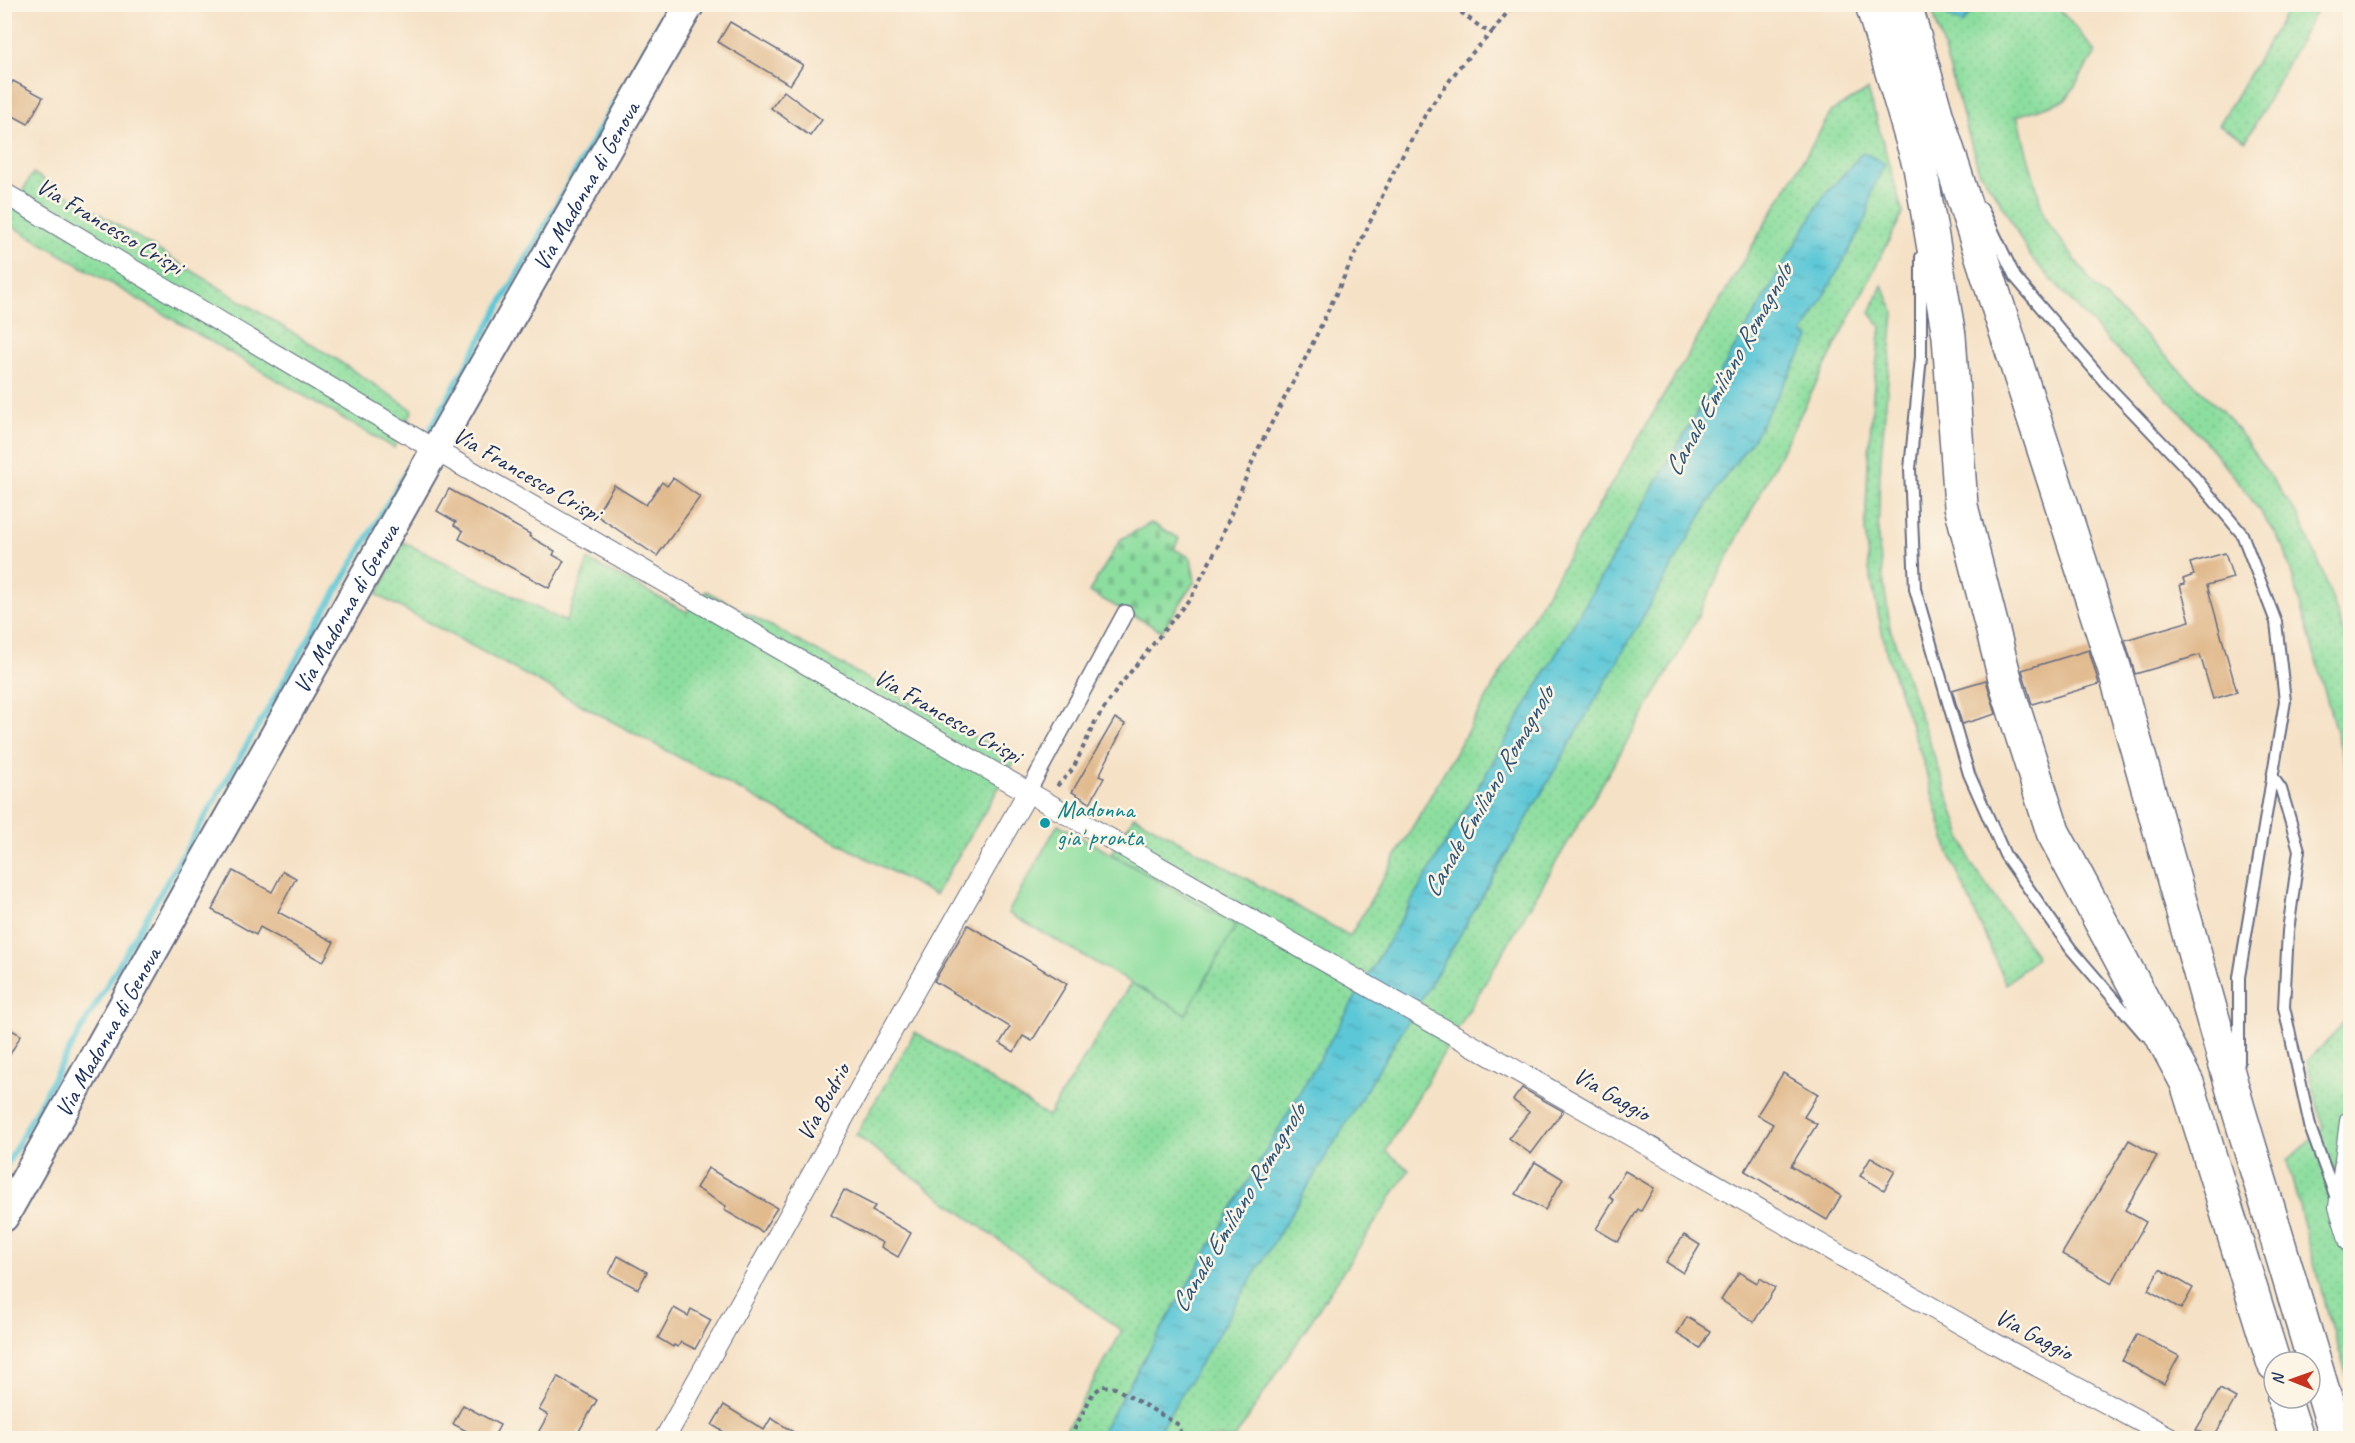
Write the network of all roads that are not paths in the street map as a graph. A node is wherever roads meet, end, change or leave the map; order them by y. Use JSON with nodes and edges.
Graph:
{"nodes":[{"id":1,"x":690,"y":4,"type":"edge"},
{"id":2,"x":1872,"y":4,"type":"edge"},
{"id":3,"x":1905,"y":4,"type":"edge"},
{"id":4,"x":1936,"y":114,"type":"junction"},
{"id":5,"x":1920,"y":167,"type":"junction"},
{"id":6,"x":4,"y":193,"type":"edge"},
{"id":7,"x":1921,"y":238,"type":"dead end"},
{"id":8,"x":1921,"y":250,"type":"dead end"},
{"id":9,"x":435,"y":450,"type":"junction"},
{"id":10,"x":1125,"y":613,"type":"dead end"},
{"id":11,"x":2272,"y":776,"type":"junction"},
{"id":12,"x":1033,"y":794,"type":"junction"},
{"id":13,"x":2187,"y":1083,"type":"junction"},
{"id":14,"x":2238,"y":1108,"type":"junction"},
{"id":15,"x":2350,"y":1121,"type":"edge"},
{"id":16,"x":2339,"y":1206,"type":"junction"},
{"id":17,"x":4,"y":1217,"type":"edge"},
{"id":18,"x":2350,"y":1242,"type":"edge"},
{"id":19,"x":2270,"y":1350,"type":"edge"},
{"id":20,"x":2288,"y":1410,"type":"edge"},
{"id":21,"x":665,"y":1438,"type":"edge"},
{"id":22,"x":2170,"y":1438,"type":"edge"},
{"id":23,"x":2297,"y":1438,"type":"edge"},
{"id":24,"x":2337,"y":1438,"type":"edge"}],
"edges":[{"from":1,"to":9,"type":"main road","name":"Via Madonna di Genova"},
{"from":2,"to":5,"type":"highway"},
{"from":3,"to":4,"type":"highway"},
{"from":4,"to":11,"type":"lane"},
{"from":4,"to":14,"type":"highway"},
{"from":5,"to":7,"type":"lane"},
{"from":5,"to":13,"type":"highway"},
{"from":6,"to":9,"type":"street","name":"Via Francesco Crispi"},
{"from":8,"to":13,"type":"lane"},
{"from":9,"to":12,"type":"street","name":"Via Francesco Crispi"},
{"from":9,"to":17,"type":"main road","name":"Via Madonna di Genova"},
{"from":10,"to":12,"type":"street"},
{"from":11,"to":14,"type":"lane"},
{"from":11,"to":16,"type":"lane"},
{"from":12,"to":21,"type":"street","name":"Via Budrio"},
{"from":12,"to":22,"type":"street","name":"Via Gaggio"},
{"from":13,"to":19,"type":"highway"},
{"from":14,"to":24,"type":"highway"},
{"from":15,"to":16,"type":"street"},
{"from":16,"to":18,"type":"street"},
{"from":20,"to":23,"type":"highway"}]}
